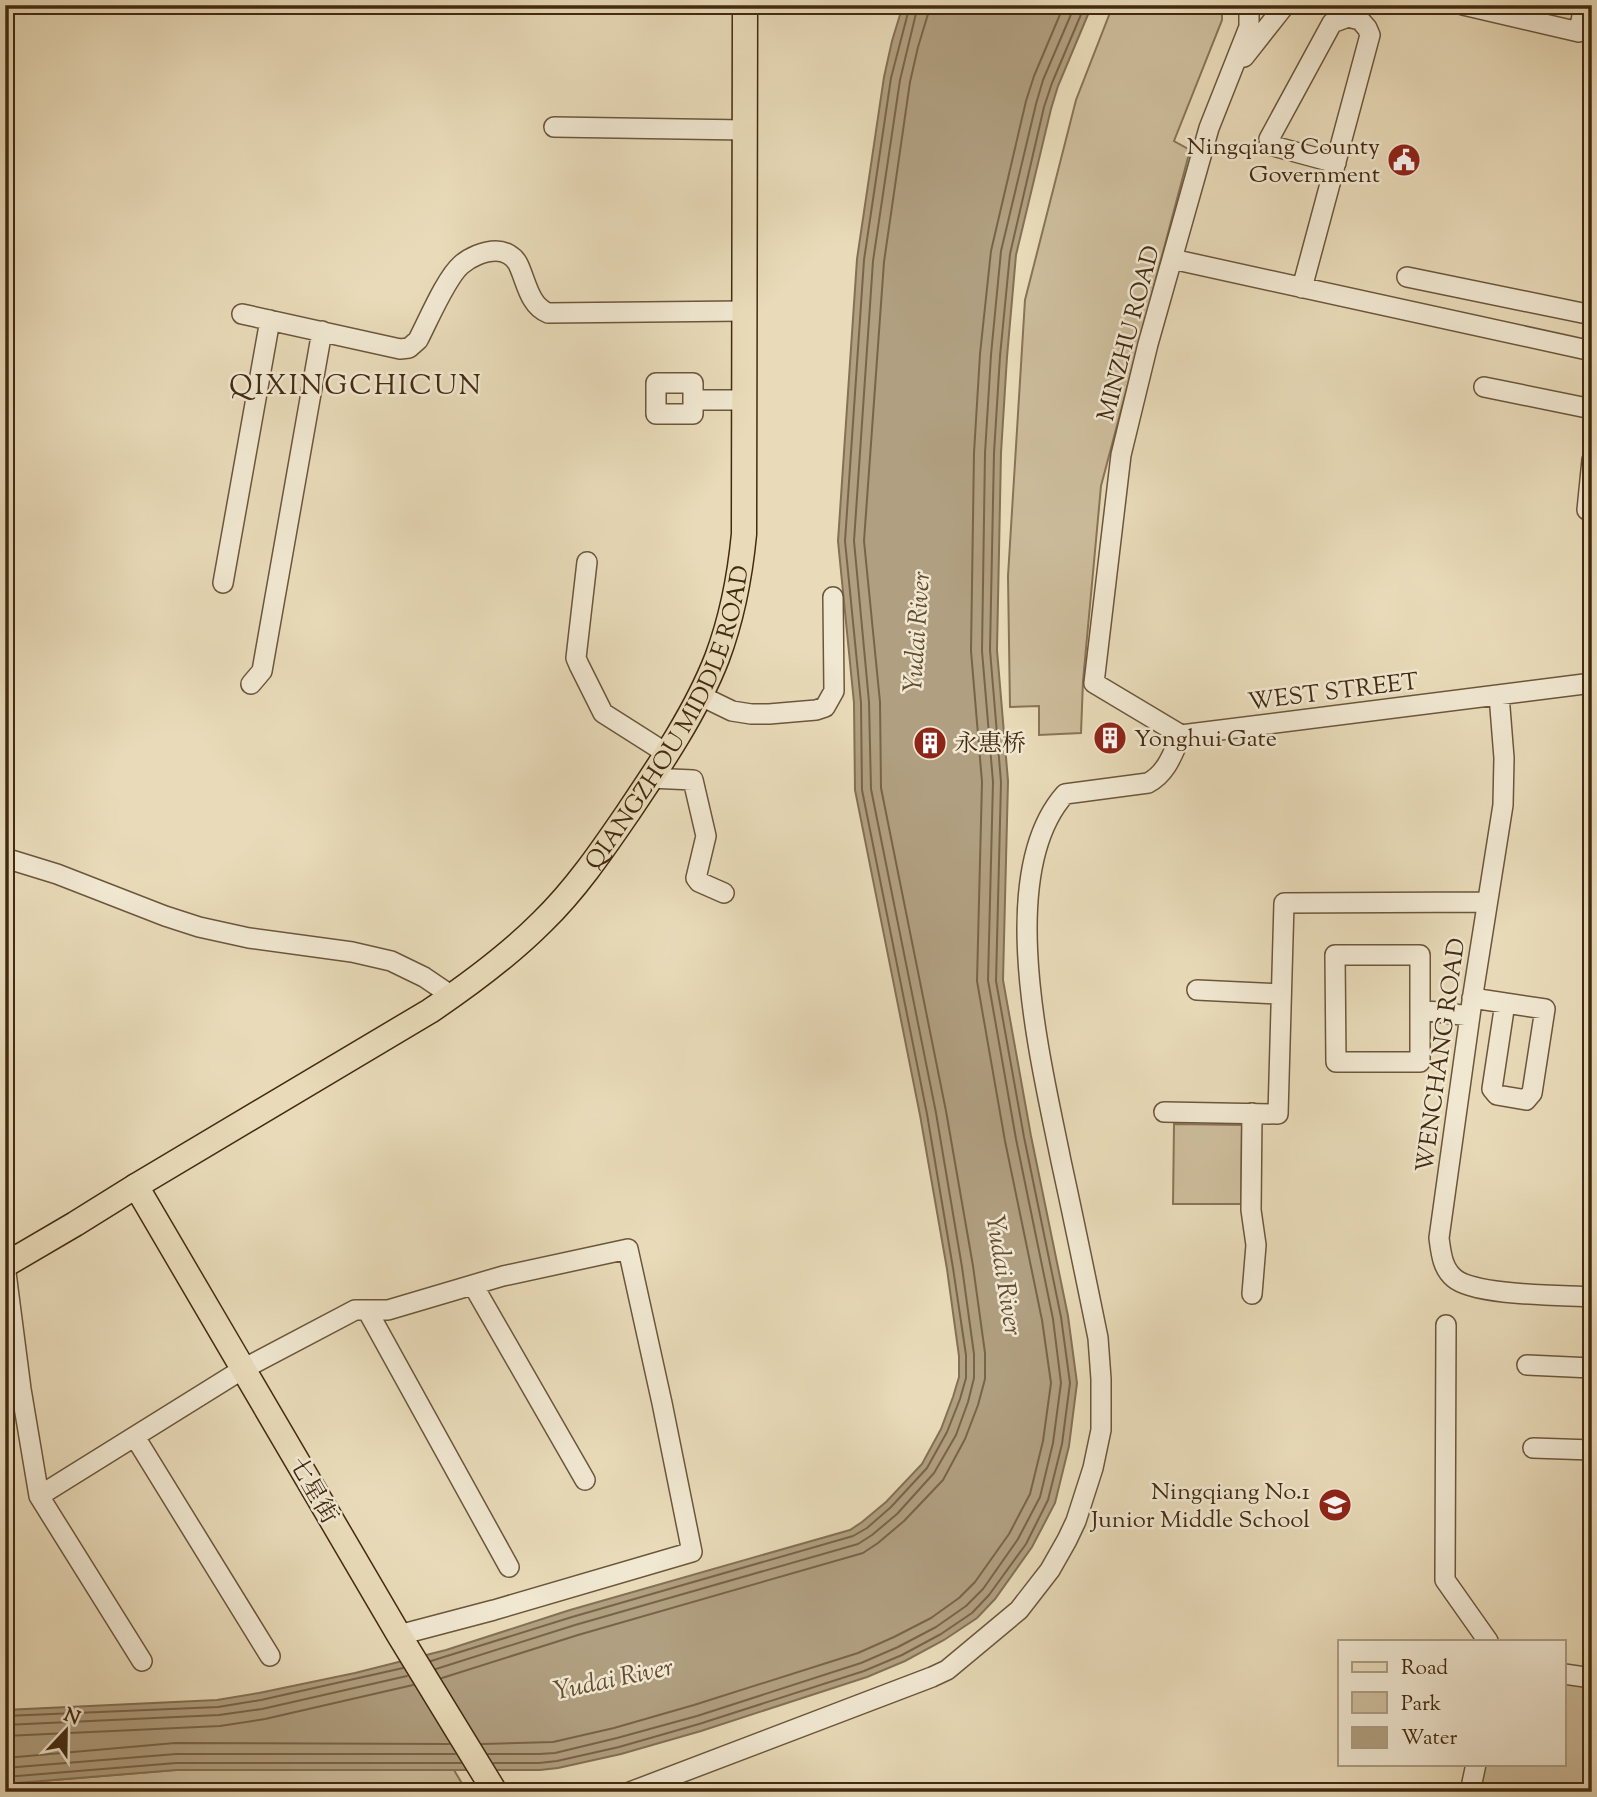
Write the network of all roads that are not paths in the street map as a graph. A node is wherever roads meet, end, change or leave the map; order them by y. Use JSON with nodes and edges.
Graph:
{"nodes":[{"id":1,"x":745,"y":5,"type":"edge"},
{"id":2,"x":1249,"y":5,"type":"edge"},
{"id":3,"x":1285,"y":5,"type":"edge"},
{"id":4,"x":1463,"y":5,"type":"edge"},
{"id":5,"x":1584,"y":5,"type":"edge"},
{"id":6,"x":1230,"y":74,"type":"junction"},
{"id":7,"x":554,"y":127,"type":"dead end"},
{"id":8,"x":745,"y":130,"type":"junction"},
{"id":9,"x":1336,"y":163,"type":"junction"},
{"id":10,"x":1172,"y":259,"type":"junction"},
{"id":11,"x":1407,"y":277,"type":"dead end"},
{"id":12,"x":1302,"y":288,"type":"junction"},
{"id":13,"x":1517,"y":300,"type":"junction"},
{"id":14,"x":744,"y":311,"type":"junction"},
{"id":15,"x":242,"y":314,"type":"dead end"},
{"id":16,"x":1592,"y":315,"type":"edge"},
{"id":17,"x":270,"y":320,"type":"junction"},
{"id":18,"x":322,"y":331,"type":"junction"},
{"id":19,"x":1510,"y":333,"type":"junction"},
{"id":20,"x":1592,"y":351,"type":"edge"},
{"id":21,"x":1483,"y":387,"type":"dead end"},
{"id":22,"x":693,"y":400,"type":"dead end"},
{"id":23,"x":744,"y":400,"type":"junction"},
{"id":24,"x":1592,"y":409,"type":"edge"},
{"id":25,"x":1592,"y":460,"type":"edge"},
{"id":26,"x":1592,"y":510,"type":"edge"},
{"id":27,"x":587,"y":562,"type":"dead end"},
{"id":28,"x":223,"y":583,"type":"dead end"},
{"id":29,"x":833,"y":597,"type":"dead end"},
{"id":30,"x":1592,"y":683,"type":"edge"},
{"id":31,"x":251,"y":684,"type":"dead end"},
{"id":32,"x":699,"y":695,"type":"junction"},
{"id":33,"x":1499,"y":695,"type":"junction"},
{"id":34,"x":1181,"y":735,"type":"junction"},
{"id":35,"x":666,"y":753,"type":"junction"},
{"id":36,"x":650,"y":779,"type":"junction"},
{"id":37,"x":5,"y":858,"type":"edge"},
{"id":38,"x":724,"y":893,"type":"dead end"},
{"id":39,"x":1487,"y":902,"type":"junction"},
{"id":40,"x":1197,"y":990,"type":"dead end"},
{"id":41,"x":1280,"y":994,"type":"junction"},
{"id":42,"x":452,"y":996,"type":"junction"},
{"id":43,"x":1506,"y":1003,"type":"junction"},
{"id":44,"x":1471,"y":1007,"type":"junction"},
{"id":45,"x":1420,"y":1010,"type":"junction"},
{"id":46,"x":1164,"y":1112,"type":"dead end"},
{"id":47,"x":1252,"y":1113,"type":"junction"},
{"id":48,"x":136,"y":1186,"type":"junction"},
{"id":49,"x":5,"y":1265,"type":"edge"},
{"id":50,"x":473,"y":1284,"type":"junction"},
{"id":51,"x":1252,"y":1294,"type":"dead end"},
{"id":52,"x":1592,"y":1297,"type":"edge"},
{"id":53,"x":367,"y":1310,"type":"junction"},
{"id":54,"x":1446,"y":1325,"type":"dead end"},
{"id":55,"x":1527,"y":1365,"type":"dead end"},
{"id":56,"x":1592,"y":1368,"type":"edge"},
{"id":57,"x":243,"y":1369,"type":"junction"},
{"id":58,"x":135,"y":1437,"type":"junction"},
{"id":59,"x":1533,"y":1448,"type":"dead end"},
{"id":60,"x":1592,"y":1450,"type":"edge"},
{"id":61,"x":585,"y":1480,"type":"dead end"},
{"id":62,"x":39,"y":1496,"type":"junction"},
{"id":63,"x":509,"y":1567,"type":"dead end"},
{"id":64,"x":401,"y":1639,"type":"junction"},
{"id":65,"x":1487,"y":1640,"type":"edge"},
{"id":66,"x":270,"y":1656,"type":"dead end"},
{"id":67,"x":142,"y":1661,"type":"dead end"},
{"id":68,"x":1566,"y":1674,"type":"edge"},
{"id":69,"x":1592,"y":1678,"type":"edge"},
{"id":70,"x":1476,"y":1766,"type":"edge"},
{"id":71,"x":495,"y":1792,"type":"edge"},
{"id":72,"x":630,"y":1792,"type":"edge"},
{"id":73,"x":1470,"y":1792,"type":"edge"}],
"edges":[{"from":1,"to":8,"type":"main road","name":"QIANGZHOU MIDDLE ROAD"},
{"from":2,"to":6,"type":"street","name":"MINZHU ROAD"},
{"from":3,"to":6,"type":"street"},
{"from":4,"to":5,"type":"street"},
{"from":6,"to":10,"type":"street","name":"MINZHU ROAD"},
{"from":7,"to":8,"type":"street"},
{"from":8,"to":14,"type":"main road","name":"QIANGZHOU MIDDLE ROAD"},
{"from":9,"to":9,"type":"street"},
{"from":9,"to":12,"type":"street"},
{"from":10,"to":12,"type":"street"},
{"from":10,"to":34,"type":"street","name":"MINZHU ROAD"},
{"from":11,"to":13,"type":"street"},
{"from":12,"to":19,"type":"street"},
{"from":13,"to":16,"type":"street"},
{"from":13,"to":19,"type":"street"},
{"from":14,"to":18,"type":"street"},
{"from":14,"to":23,"type":"main road","name":"QIANGZHOU MIDDLE ROAD"},
{"from":15,"to":17,"type":"street"},
{"from":17,"to":18,"type":"street"},
{"from":17,"to":28,"type":"street"},
{"from":18,"to":31,"type":"street"},
{"from":19,"to":20,"type":"street"},
{"from":21,"to":24,"type":"street"},
{"from":22,"to":23,"type":"street"},
{"from":23,"to":32,"type":"main road","name":"QIANGZHOU MIDDLE ROAD"},
{"from":25,"to":26,"type":"street"},
{"from":27,"to":35,"type":"street"},
{"from":29,"to":32,"type":"street"},
{"from":30,"to":33,"type":"street","name":"WEST STREET"},
{"from":32,"to":35,"type":"main road","name":"QIANGZHOU MIDDLE ROAD"},
{"from":33,"to":34,"type":"street","name":"WEST STREET"},
{"from":33,"to":39,"type":"street","name":"WENCHANG ROAD"},
{"from":34,"to":72,"type":"street"},
{"from":35,"to":36,"type":"main road","name":"QIANGZHOU MIDDLE ROAD"},
{"from":36,"to":38,"type":"street"},
{"from":36,"to":42,"type":"main road","name":"QIANGZHOU MIDDLE ROAD"},
{"from":37,"to":42,"type":"street"},
{"from":39,"to":41,"type":"street"},
{"from":39,"to":44,"type":"street","name":"WENCHANG ROAD"},
{"from":40,"to":41,"type":"street"},
{"from":41,"to":47,"type":"street"},
{"from":42,"to":48,"type":"main road","name":"QIANGZHOU MIDDLE ROAD"},
{"from":43,"to":43,"type":"street"},
{"from":43,"to":44,"type":"street"},
{"from":44,"to":45,"type":"street"},
{"from":44,"to":52,"type":"street","name":"WENCHANG ROAD"},
{"from":45,"to":45,"type":"street"},
{"from":46,"to":47,"type":"street"},
{"from":47,"to":51,"type":"street"},
{"from":48,"to":49,"type":"main road","name":"QIANGZHOU MIDDLE ROAD"},
{"from":48,"to":57,"type":"main road","name":"七星街"},
{"from":49,"to":62,"type":"street"},
{"from":50,"to":53,"type":"street"},
{"from":50,"to":61,"type":"street"},
{"from":50,"to":64,"type":"street"},
{"from":53,"to":57,"type":"street"},
{"from":53,"to":63,"type":"street"},
{"from":54,"to":65,"type":"street"},
{"from":55,"to":56,"type":"street"},
{"from":57,"to":58,"type":"street"},
{"from":57,"to":64,"type":"main road","name":"七星街"},
{"from":58,"to":62,"type":"street"},
{"from":58,"to":66,"type":"street"},
{"from":59,"to":60,"type":"street"},
{"from":62,"to":67,"type":"street"},
{"from":64,"to":71,"type":"main road","name":"七星街"},
{"from":68,"to":69,"type":"street"},
{"from":70,"to":73,"type":"street"}]}
